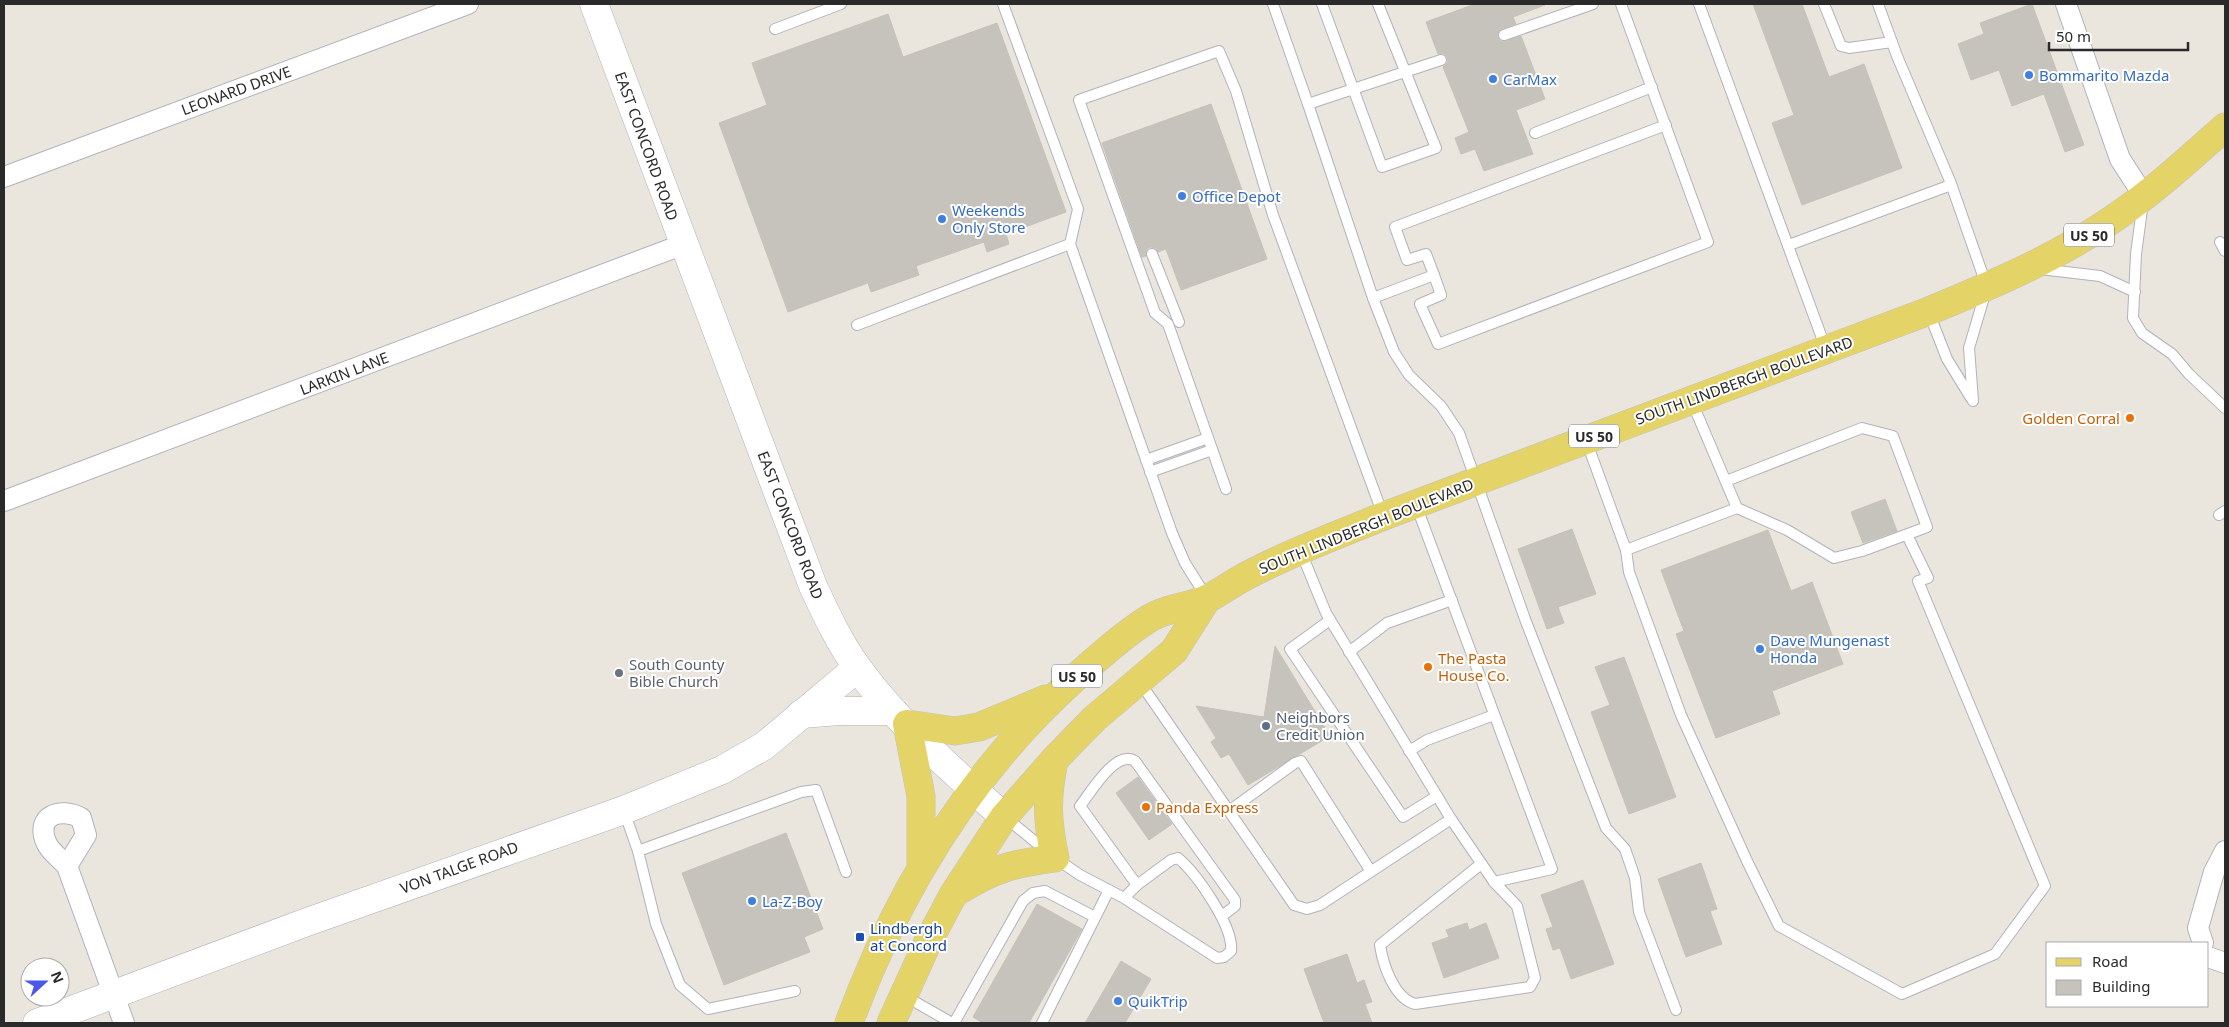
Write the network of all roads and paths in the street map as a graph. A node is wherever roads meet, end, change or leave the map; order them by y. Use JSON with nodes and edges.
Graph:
{"nodes":[{"id":1,"x":468,"y":4,"type":"edge"},
{"id":2,"x":594,"y":4,"type":"edge"},
{"id":3,"x":841,"y":4,"type":"edge"},
{"id":4,"x":1003,"y":4,"type":"edge"},
{"id":5,"x":1274,"y":4,"type":"edge"},
{"id":6,"x":1322,"y":4,"type":"edge"},
{"id":7,"x":1378,"y":4,"type":"edge"},
{"id":8,"x":1593,"y":4,"type":"edge"},
{"id":9,"x":1621,"y":4,"type":"edge"},
{"id":10,"x":1699,"y":4,"type":"edge"},
{"id":11,"x":1824,"y":4,"type":"edge"},
{"id":12,"x":1878,"y":4,"type":"edge"},
{"id":13,"x":2066,"y":4,"type":"edge"},
{"id":14,"x":775,"y":29,"type":"dead end"},
{"id":15,"x":1504,"y":36,"type":"dead end"},
{"id":16,"x":1892,"y":42,"type":"junction"},
{"id":17,"x":1440,"y":60,"type":"dead end"},
{"id":18,"x":1406,"y":71,"type":"junction"},
{"id":19,"x":1652,"y":87,"type":"junction"},
{"id":20,"x":1353,"y":89,"type":"junction"},
{"id":21,"x":1308,"y":104,"type":"junction"},
{"id":22,"x":1666,"y":125,"type":"junction"},
{"id":23,"x":2225,"y":127,"type":"edge"},
{"id":24,"x":1535,"y":133,"type":"dead end"},
{"id":25,"x":2225,"y":151,"type":"edge"},
{"id":26,"x":2187,"y":161,"type":"junction"},
{"id":27,"x":4,"y":177,"type":"edge"},
{"id":28,"x":1951,"y":185,"type":"junction"},
{"id":29,"x":2144,"y":196,"type":"junction"},
{"id":30,"x":684,"y":244,"type":"junction"},
{"id":31,"x":1070,"y":244,"type":"junction"},
{"id":32,"x":1789,"y":245,"type":"junction"},
{"id":33,"x":1152,"y":254,"type":"dead end"},
{"id":34,"x":2029,"y":268,"type":"junction"},
{"id":35,"x":1434,"y":275,"type":"junction"},
{"id":36,"x":1988,"y":287,"type":"junction"},
{"id":37,"x":2135,"y":292,"type":"junction"},
{"id":38,"x":1373,"y":298,"type":"junction"},
{"id":39,"x":1928,"y":311,"type":"junction"},
{"id":40,"x":1179,"y":322,"type":"dead end"},
{"id":41,"x":857,"y":325,"type":"dead end"},
{"id":42,"x":1826,"y":350,"type":"junction"},
{"id":43,"x":1691,"y":400,"type":"junction"},
{"id":44,"x":2225,"y":408,"type":"edge"},
{"id":45,"x":1208,"y":438,"type":"junction"},
{"id":46,"x":1585,"y":440,"type":"junction"},
{"id":47,"x":1212,"y":450,"type":"junction"},
{"id":48,"x":1146,"y":460,"type":"junction"},
{"id":49,"x":1150,"y":472,"type":"junction"},
{"id":50,"x":1476,"y":481,"type":"junction"},
{"id":51,"x":1726,"y":481,"type":"junction"},
{"id":52,"x":1226,"y":489,"type":"dead end"},
{"id":53,"x":4,"y":501,"type":"edge"},
{"id":54,"x":1415,"y":504,"type":"junction"},
{"id":55,"x":1737,"y":508,"type":"junction"},
{"id":56,"x":1384,"y":516,"type":"junction"},
{"id":57,"x":1907,"y":535,"type":"junction"},
{"id":58,"x":1301,"y":550,"type":"junction"},
{"id":59,"x":1626,"y":550,"type":"junction"},
{"id":60,"x":1207,"y":599,"type":"junction"},
{"id":61,"x":1452,"y":600,"type":"junction"},
{"id":62,"x":1330,"y":620,"type":"junction"},
{"id":63,"x":1349,"y":652,"type":"junction"},
{"id":64,"x":857,"y":668,"type":"junction"},
{"id":65,"x":1138,"y":680,"type":"junction"},
{"id":66,"x":1056,"y":695,"type":"junction"},
{"id":67,"x":801,"y":714,"type":"junction"},
{"id":68,"x":1494,"y":715,"type":"junction"},
{"id":69,"x":900,"y":717,"type":"junction"},
{"id":70,"x":1409,"y":751,"type":"junction"},
{"id":71,"x":1054,"y":760,"type":"junction"},
{"id":72,"x":973,"y":789,"type":"junction"},
{"id":73,"x":1437,"y":796,"type":"junction"},
{"id":74,"x":624,"y":810,"type":"junction"},
{"id":75,"x":1229,"y":811,"type":"junction"},
{"id":76,"x":1004,"y":817,"type":"junction"},
{"id":77,"x":1450,"y":819,"type":"junction"},
{"id":78,"x":638,"y":851,"type":"junction"},
{"id":79,"x":2225,"y":851,"type":"edge"},
{"id":80,"x":1055,"y":858,"type":"junction"},
{"id":81,"x":1481,"y":864,"type":"junction"},
{"id":82,"x":67,"y":866,"type":"dead end"},
{"id":83,"x":921,"y":866,"type":"junction"},
{"id":84,"x":1370,"y":870,"type":"junction"},
{"id":85,"x":846,"y":872,"type":"dead end"},
{"id":86,"x":1494,"y":882,"type":"junction"},
{"id":87,"x":1137,"y":885,"type":"junction"},
{"id":88,"x":1109,"y":890,"type":"junction"},
{"id":89,"x":953,"y":895,"type":"junction"},
{"id":90,"x":1124,"y":898,"type":"junction"},
{"id":91,"x":1222,"y":916,"type":"junction"},
{"id":92,"x":1095,"y":917,"type":"junction"},
{"id":93,"x":2203,"y":942,"type":"edge"},
{"id":94,"x":2209,"y":957,"type":"edge"},
{"id":95,"x":2225,"y":963,"type":"edge"},
{"id":96,"x":795,"y":992,"type":"dead end"},
{"id":97,"x":113,"y":994,"type":"junction"},
{"id":98,"x":903,"y":995,"type":"junction"},
{"id":99,"x":1676,"y":1010,"type":"dead end"},
{"id":100,"x":37,"y":1023,"type":"edge"},
{"id":101,"x":124,"y":1023,"type":"edge"},
{"id":102,"x":848,"y":1023,"type":"edge"},
{"id":103,"x":891,"y":1023,"type":"edge"},
{"id":104,"x":953,"y":1023,"type":"edge"},
{"id":105,"x":1042,"y":1023,"type":"edge"}],
"edges":[{"from":1,"to":27,"type":"street","name":"LEONARD DRIVE"},
{"from":2,"to":30,"type":"street","name":"EAST CONCORD ROAD"},
{"from":3,"to":14,"type":"lane"},
{"from":4,"to":31,"type":"lane"},
{"from":5,"to":21,"type":"lane"},
{"from":6,"to":20,"type":"lane"},
{"from":7,"to":18,"type":"lane"},
{"from":8,"to":15,"type":"lane"},
{"from":9,"to":19,"type":"lane"},
{"from":10,"to":32,"type":"lane"},
{"from":11,"to":16,"type":"lane"},
{"from":12,"to":16,"type":"lane"},
{"from":13,"to":29,"type":"street"},
{"from":16,"to":28,"type":"lane"},
{"from":17,"to":18,"type":"lane"},
{"from":18,"to":20,"type":"lane"},
{"from":18,"to":20,"type":"lane"},
{"from":19,"to":22,"type":"lane"},
{"from":19,"to":24,"type":"lane"},
{"from":20,"to":21,"type":"lane"},
{"from":21,"to":38,"type":"lane"},
{"from":22,"to":35,"type":"lane"},
{"from":22,"to":35,"type":"lane"},
{"from":23,"to":26,"type":"main road","name":"SOUTH LINDBERGH BOULEVARD","number":"US 50"},
{"from":25,"to":26,"type":"main road"},
{"from":26,"to":29,"type":"main road","name":"SOUTH LINDBERGH BOULEVARD","number":"US 50"},
{"from":28,"to":32,"type":"lane"},
{"from":28,"to":36,"type":"lane"},
{"from":29,"to":34,"type":"main road","name":"SOUTH LINDBERGH BOULEVARD","number":"US 50"},
{"from":29,"to":37,"type":"lane"},
{"from":30,"to":53,"type":"street","name":"LARKIN LANE"},
{"from":30,"to":64,"type":"street","name":"EAST CONCORD ROAD"},
{"from":31,"to":41,"type":"lane"},
{"from":31,"to":48,"type":"lane"},
{"from":32,"to":42,"type":"lane"},
{"from":33,"to":40,"type":"lane"},
{"from":34,"to":36,"type":"main road","name":"SOUTH LINDBERGH BOULEVARD","number":"US 50"},
{"from":34,"to":37,"type":"lane"},
{"from":35,"to":38,"type":"lane"},
{"from":36,"to":39,"type":"main road","name":"SOUTH LINDBERGH BOULEVARD","number":"US 50"},
{"from":36,"to":39,"type":"lane"},
{"from":37,"to":44,"type":"lane"},
{"from":38,"to":50,"type":"lane"},
{"from":39,"to":42,"type":"main road","name":"SOUTH LINDBERGH BOULEVARD","number":"US 50"},
{"from":42,"to":43,"type":"main road","name":"SOUTH LINDBERGH BOULEVARD","number":"US 50"},
{"from":43,"to":46,"type":"main road","name":"SOUTH LINDBERGH BOULEVARD","number":"US 50"},
{"from":43,"to":51,"type":"lane"},
{"from":45,"to":47,"type":"lane"},
{"from":45,"to":48,"type":"lane"},
{"from":45,"to":56,"type":"lane"},
{"from":46,"to":50,"type":"main road","name":"SOUTH LINDBERGH BOULEVARD","number":"US 50"},
{"from":46,"to":59,"type":"lane"},
{"from":47,"to":49,"type":"lane"},
{"from":47,"to":52,"type":"lane"},
{"from":48,"to":49,"type":"lane"},
{"from":49,"to":60,"type":"lane"},
{"from":50,"to":54,"type":"main road","name":"SOUTH LINDBERGH BOULEVARD","number":"US 50"},
{"from":50,"to":99,"type":"lane"},
{"from":51,"to":55,"type":"lane"},
{"from":51,"to":57,"type":"lane"},
{"from":54,"to":56,"type":"main road","name":"SOUTH LINDBERGH BOULEVARD","number":"US 50"},
{"from":54,"to":61,"type":"lane"},
{"from":55,"to":57,"type":"lane"},
{"from":55,"to":59,"type":"lane"},
{"from":56,"to":58,"type":"main road","name":"SOUTH LINDBERGH BOULEVARD","number":"US 50"},
{"from":57,"to":59,"type":"lane"},
{"from":58,"to":60,"type":"main road","name":"SOUTH LINDBERGH BOULEVARD","number":"US 50"},
{"from":58,"to":62,"type":"lane"},
{"from":60,"to":65,"type":"main road","name":"SOUTH LINDBERGH BOULEVARD","number":"US 50"},
{"from":60,"to":66,"type":"main road","name":"SOUTH LINDBERGH BOULEVARD","number":"US 50"},
{"from":61,"to":63,"type":"lane"},
{"from":61,"to":68,"type":"lane"},
{"from":62,"to":63,"type":"lane"},
{"from":62,"to":73,"type":"lane"},
{"from":63,"to":70,"type":"lane"},
{"from":64,"to":67,"type":"street","name":"VON TALGE ROAD"},
{"from":64,"to":69,"type":"street","name":"EAST CONCORD ROAD"},
{"from":65,"to":71,"type":"main road","name":"SOUTH LINDBERGH BOULEVARD","number":"US 50"},
{"from":65,"to":75,"type":"lane"},
{"from":66,"to":69,"type":"main road"},
{"from":66,"to":72,"type":"main road","name":"SOUTH LINDBERGH BOULEVARD","number":"US 50"},
{"from":67,"to":69,"type":"street"},
{"from":67,"to":74,"type":"street","name":"VON TALGE ROAD"},
{"from":68,"to":70,"type":"lane"},
{"from":68,"to":86,"type":"lane"},
{"from":69,"to":72,"type":"street","name":"EAST CONCORD ROAD"},
{"from":69,"to":83,"type":"main road"},
{"from":70,"to":73,"type":"lane"},
{"from":71,"to":76,"type":"main road","name":"SOUTH LINDBERGH BOULEVARD","number":"US 50"},
{"from":71,"to":80,"type":"main road"},
{"from":72,"to":76,"type":"street","name":"EAST CONCORD ROAD"},
{"from":72,"to":83,"type":"main road","name":"SOUTH LINDBERGH BOULEVARD","number":"US 50"},
{"from":73,"to":77,"type":"lane"},
{"from":74,"to":78,"type":"lane"},
{"from":74,"to":97,"type":"street","name":"VON TALGE ROAD"},
{"from":75,"to":84,"type":"lane"},
{"from":75,"to":84,"type":"lane"},
{"from":76,"to":80,"type":"lane","name":"EAST CONCORD ROAD"},
{"from":76,"to":89,"type":"main road","name":"SOUTH LINDBERGH BOULEVARD","number":"US 50"},
{"from":77,"to":81,"type":"lane"},
{"from":77,"to":84,"type":"lane"},
{"from":78,"to":85,"type":"lane"},
{"from":78,"to":96,"type":"lane"},
{"from":79,"to":93,"type":"street"},
{"from":80,"to":88,"type":"lane","name":"EAST CONCORD ROAD"},
{"from":80,"to":89,"type":"main road"},
{"from":81,"to":86,"type":"lane"},
{"from":81,"to":86,"type":"lane"},
{"from":82,"to":97,"type":"street"},
{"from":83,"to":102,"type":"main road","name":"SOUTH LINDBERGH BOULEVARD","number":"US 50"},
{"from":87,"to":90,"type":"lane"},
{"from":87,"to":91,"type":"lane"},
{"from":87,"to":91,"type":"lane"},
{"from":88,"to":90,"type":"lane","name":"EAST CONCORD ROAD"},
{"from":88,"to":92,"type":"lane"},
{"from":89,"to":98,"type":"main road","name":"SOUTH LINDBERGH BOULEVARD","number":"US 50"},
{"from":90,"to":91,"type":"lane","name":"EAST CONCORD ROAD"},
{"from":92,"to":104,"type":"lane"},
{"from":92,"to":105,"type":"lane"},
{"from":94,"to":95,"type":"street"},
{"from":97,"to":100,"type":"street","name":"VON TALGE ROAD"},
{"from":97,"to":101,"type":"street"},
{"from":98,"to":103,"type":"main road","name":"SOUTH LINDBERGH BOULEVARD","number":"US 50"},
{"from":98,"to":104,"type":"lane"}]}
